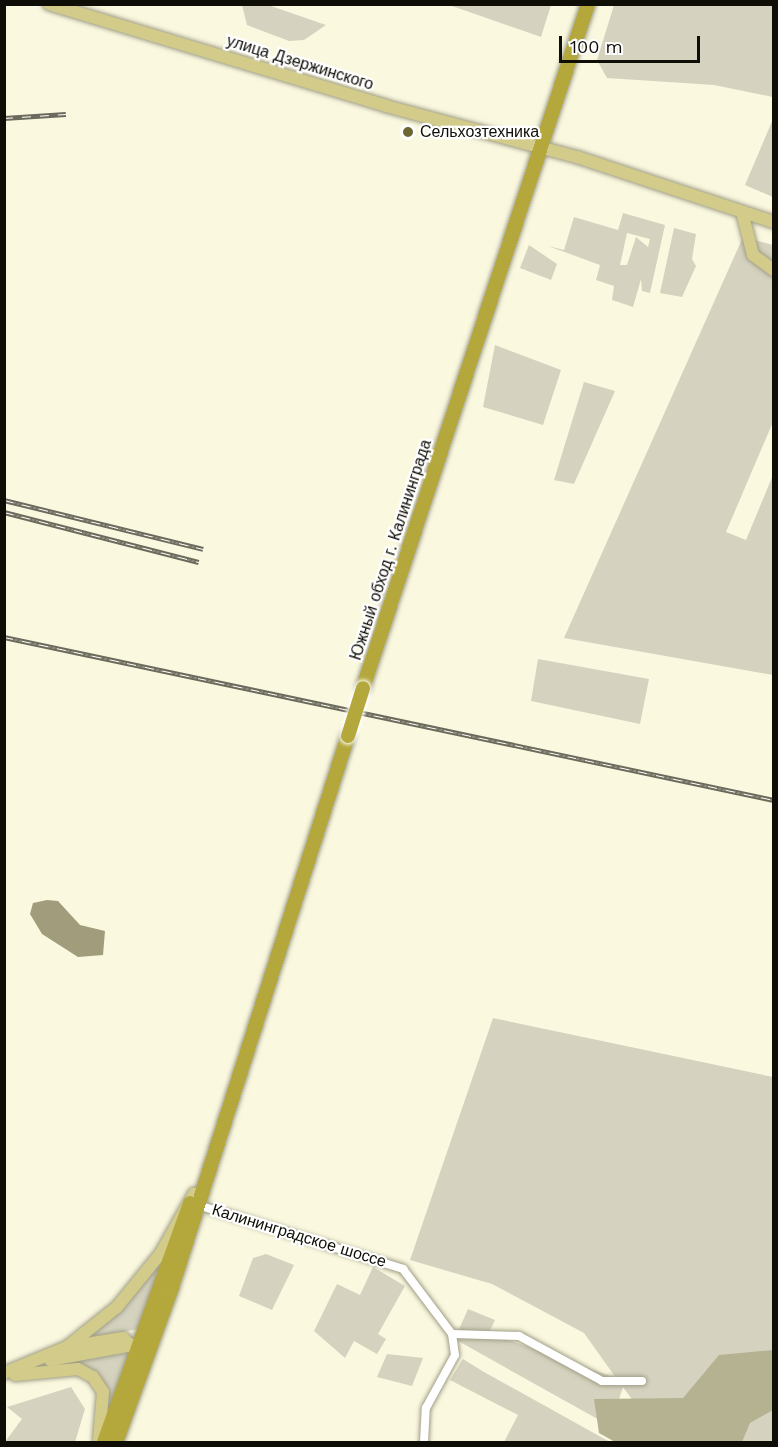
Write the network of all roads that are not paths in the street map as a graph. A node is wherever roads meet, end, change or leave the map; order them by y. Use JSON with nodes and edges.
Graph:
{"nodes":[{"id":1,"x":49,"y":4,"type":"edge"},
{"id":2,"x":588,"y":4,"type":"edge"},
{"id":3,"x":542,"y":148,"type":"junction"},
{"id":4,"x":742,"y":212,"type":"junction"},
{"id":5,"x":774,"y":222,"type":"edge"},
{"id":6,"x":774,"y":270,"type":"edge"},
{"id":7,"x":196,"y":1199,"type":"junction"},
{"id":8,"x":452,"y":1334,"type":"junction"},
{"id":9,"x":153,"y":1339,"type":"junction"},
{"id":10,"x":67,"y":1347,"type":"junction"},
{"id":11,"x":134,"y":1348,"type":"junction"},
{"id":12,"x":26,"y":1365,"type":"junction"},
{"id":13,"x":4,"y":1375,"type":"edge"},
{"id":14,"x":138,"y":1380,"type":"junction"},
{"id":15,"x":642,"y":1382,"type":"dead end"},
{"id":16,"x":99,"y":1443,"type":"edge"},
{"id":17,"x":104,"y":1443,"type":"edge"},
{"id":18,"x":116,"y":1443,"type":"edge"},
{"id":19,"x":424,"y":1443,"type":"edge"}],
"edges":[{"from":1,"to":3,"type":"main road","name":"улица Дзержинского"},
{"from":2,"to":3,"type":"highway","name":"Южный обход г. Калининграда"},
{"from":3,"to":4,"type":"main road","name":"улица Дзержинского"},
{"from":3,"to":7,"type":"highway","name":"Южный обход г. Калининграда","bridge":true},
{"from":4,"to":5,"type":"main road","name":"улица Дзержинского"},
{"from":4,"to":6,"type":"main road"},
{"from":7,"to":8,"type":"street","name":"Калининградское шоссе"},
{"from":7,"to":9,"type":"highway","name":"Южный обход г. Калининграда"},
{"from":7,"to":10,"type":"main road"},
{"from":7,"to":11,"type":"highway"},
{"from":8,"to":15,"type":"street"},
{"from":8,"to":19,"type":"street"},
{"from":9,"to":11,"type":"main road"},
{"from":9,"to":14,"type":"highway","name":"Южный обход г. Калининграда"},
{"from":10,"to":11,"type":"main road"},
{"from":10,"to":12,"type":"main road"},
{"from":11,"to":12,"type":"main road"},
{"from":11,"to":14,"type":"main road"},
{"from":11,"to":17,"type":"highway"},
{"from":12,"to":13,"type":"main road"},
{"from":13,"to":16,"type":"main road"},
{"from":14,"to":18,"type":"highway","name":"Южный обход г. Калининграда"}]}
